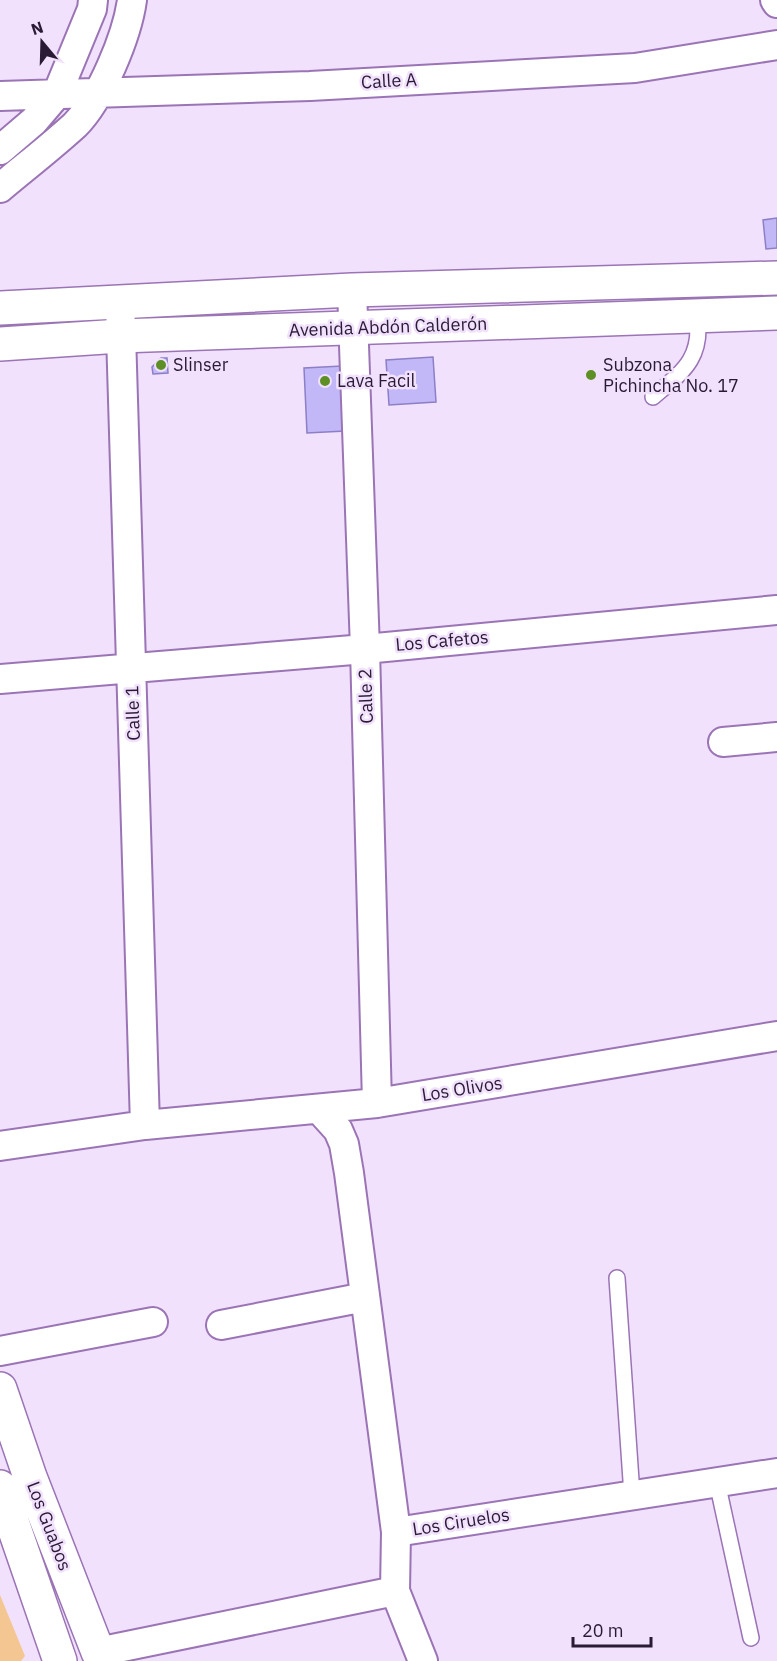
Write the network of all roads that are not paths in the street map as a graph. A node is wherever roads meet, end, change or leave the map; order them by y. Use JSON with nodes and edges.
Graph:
{"nodes":[{"id":1,"x":93,"y":0,"type":"edge"},
{"id":2,"x":132,"y":0,"type":"edge"},
{"id":3,"x":777,"y":45,"type":"edge"},
{"id":4,"x":57,"y":94,"type":"junction"},
{"id":5,"x":98,"y":94,"type":"junction"},
{"id":6,"x":0,"y":96,"type":"edge"},
{"id":7,"x":0,"y":150,"type":"edge"},
{"id":8,"x":0,"y":188,"type":"edge"},
{"id":9,"x":777,"y":279,"type":"edge"},
{"id":10,"x":352,"y":290,"type":"junction"},
{"id":11,"x":120,"y":302,"type":"junction"},
{"id":12,"x":0,"y":308,"type":"edge"},
{"id":13,"x":777,"y":312,"type":"edge"},
{"id":14,"x":697,"y":316,"type":"junction"},
{"id":15,"x":352,"y":328,"type":"junction"},
{"id":16,"x":120,"y":336,"type":"junction"},
{"id":17,"x":0,"y":344,"type":"edge"},
{"id":18,"x":653,"y":397,"type":"dead end"},
{"id":19,"x":777,"y":610,"type":"edge"},
{"id":20,"x":365,"y":649,"type":"junction"},
{"id":21,"x":131,"y":668,"type":"junction"},
{"id":22,"x":0,"y":679,"type":"edge"},
{"id":23,"x":777,"y":737,"type":"edge"},
{"id":24,"x":723,"y":742,"type":"dead end"},
{"id":25,"x":777,"y":1036,"type":"edge"},
{"id":26,"x":377,"y":1103,"type":"junction"},
{"id":27,"x":319,"y":1109,"type":"junction"},
{"id":28,"x":145,"y":1125,"type":"junction"},
{"id":29,"x":0,"y":1146,"type":"edge"},
{"id":30,"x":617,"y":1278,"type":"dead end"},
{"id":31,"x":365,"y":1297,"type":"junction"},
{"id":32,"x":153,"y":1322,"type":"dead end"},
{"id":33,"x":221,"y":1325,"type":"dead end"},
{"id":34,"x":0,"y":1351,"type":"edge"},
{"id":35,"x":0,"y":1389,"type":"edge"},
{"id":36,"x":777,"y":1473,"type":"edge"},
{"id":37,"x":717,"y":1482,"type":"junction"},
{"id":38,"x":0,"y":1488,"type":"edge"},
{"id":39,"x":632,"y":1495,"type":"junction"},
{"id":40,"x":396,"y":1532,"type":"junction"},
{"id":41,"x":395,"y":1591,"type":"junction"},
{"id":42,"x":751,"y":1638,"type":"dead end"},
{"id":43,"x":101,"y":1656,"type":"edge"},
{"id":44,"x":60,"y":1661,"type":"edge"},
{"id":45,"x":423,"y":1661,"type":"edge"}],
"edges":[{"from":1,"to":4,"type":"street"},
{"from":2,"to":5,"type":"street"},
{"from":3,"to":5,"type":"street","name":"Calle A"},
{"from":4,"to":5,"type":"street","name":"Calle A"},
{"from":4,"to":6,"type":"street","name":"Calle A"},
{"from":4,"to":7,"type":"street"},
{"from":5,"to":8,"type":"street"},
{"from":9,"to":10,"type":"main road","name":"Avenida Abdón Calderón"},
{"from":10,"to":11,"type":"main road","name":"Avenida Abdón Calderón"},
{"from":10,"to":15,"type":"street","name":"Calle 2"},
{"from":11,"to":12,"type":"main road","name":"Avenida Abdón Calderón"},
{"from":11,"to":16,"type":"street","name":"Calle 1"},
{"from":13,"to":14,"type":"main road","name":"Avenida Abdón Calderón"},
{"from":14,"to":15,"type":"main road","name":"Avenida Abdón Calderón"},
{"from":14,"to":18,"type":"lane"},
{"from":15,"to":16,"type":"main road","name":"Avenida Abdón Calderón"},
{"from":15,"to":20,"type":"street","name":"Calle 2"},
{"from":16,"to":17,"type":"main road","name":"Avenida Abdón Calderón"},
{"from":16,"to":21,"type":"street","name":"Calle 1"},
{"from":19,"to":20,"type":"street","name":"Los Cafetos"},
{"from":20,"to":21,"type":"street","name":"Los Cafetos"},
{"from":20,"to":26,"type":"street","name":"Calle 2"},
{"from":21,"to":22,"type":"street","name":"Los Cafetos"},
{"from":21,"to":28,"type":"street","name":"Calle 1"},
{"from":23,"to":24,"type":"street"},
{"from":25,"to":26,"type":"street","name":"Los Olivos"},
{"from":26,"to":27,"type":"street","name":"Los Olivos"},
{"from":27,"to":28,"type":"street","name":"Los Olivos"},
{"from":27,"to":31,"type":"street"},
{"from":28,"to":29,"type":"street","name":"Los Olivos"},
{"from":30,"to":39,"type":"lane"},
{"from":31,"to":33,"type":"street"},
{"from":31,"to":40,"type":"street"},
{"from":32,"to":34,"type":"street"},
{"from":35,"to":43,"type":"main road","name":"Los Guabos"},
{"from":36,"to":37,"type":"street","name":"Los Ciruelos"},
{"from":37,"to":39,"type":"street","name":"Los Ciruelos"},
{"from":37,"to":42,"type":"lane"},
{"from":38,"to":44,"type":"main road","name":"Los Guabos"},
{"from":39,"to":40,"type":"street","name":"Los Ciruelos"},
{"from":40,"to":41,"type":"street","name":"Los Ciruelos"},
{"from":41,"to":43,"type":"street"},
{"from":41,"to":45,"type":"street"}]}
